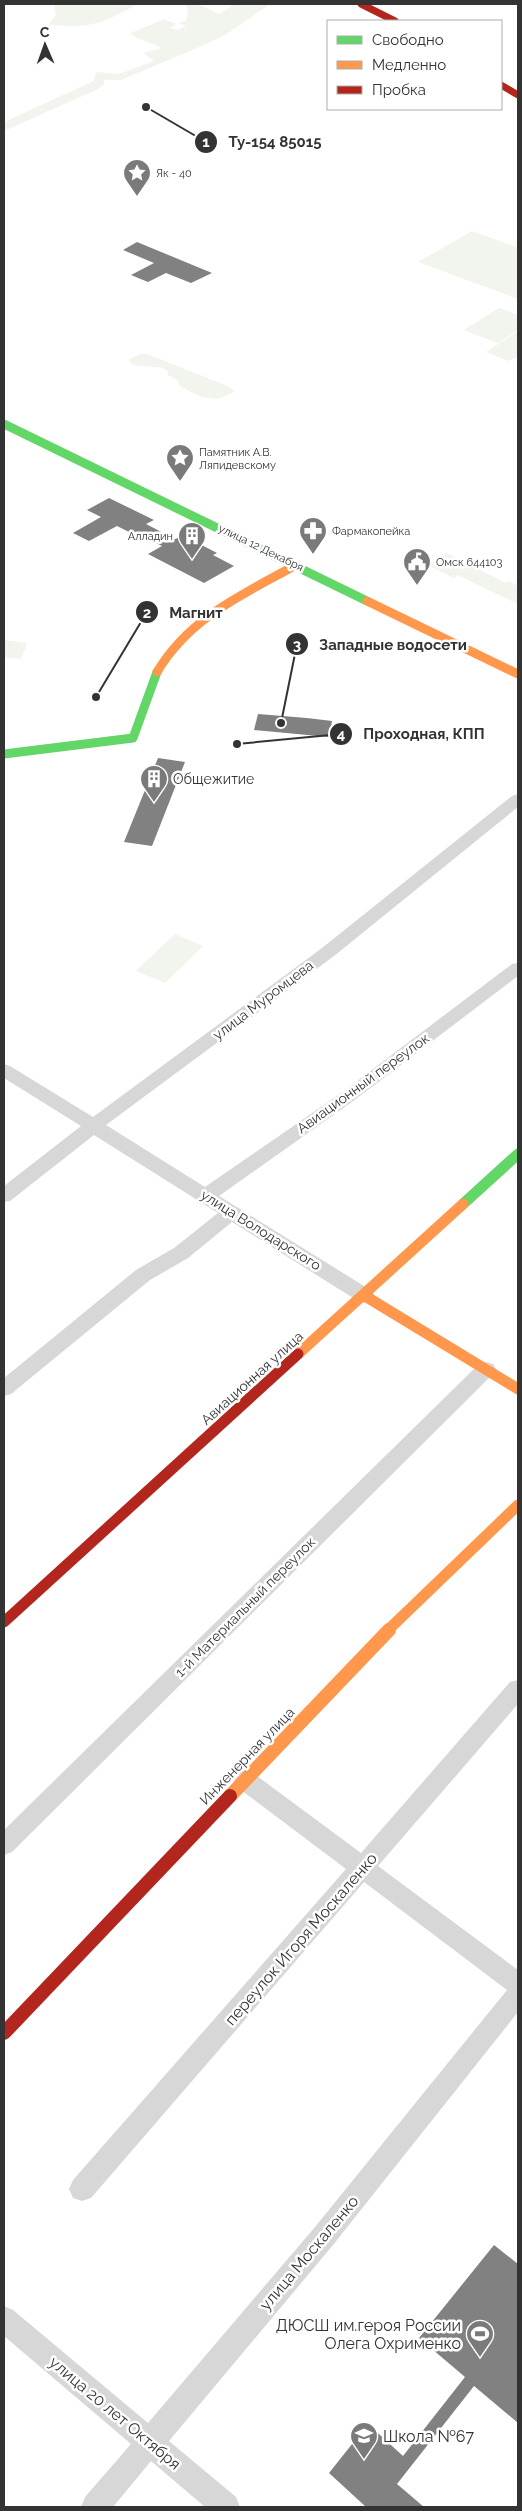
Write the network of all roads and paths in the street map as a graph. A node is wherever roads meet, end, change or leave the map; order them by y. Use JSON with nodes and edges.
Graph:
{"nodes":[{"id":1,"x":361,"y":4,"type":"edge"},
{"id":2,"x":393,"y":20,"type":"edge"},
{"id":3,"x":502,"y":86,"type":"edge"},
{"id":4,"x":518,"y":95,"type":"edge"},
{"id":5,"x":4,"y":424,"type":"edge"},
{"id":6,"x":296,"y":565,"type":"junction"},
{"id":7,"x":518,"y":674,"type":"edge"},
{"id":8,"x":4,"y":754,"type":"edge"},
{"id":9,"x":518,"y":799,"type":"edge"},
{"id":10,"x":518,"y":968,"type":"edge"},
{"id":11,"x":4,"y":1070,"type":"edge"},
{"id":12,"x":93,"y":1126,"type":"junction"},
{"id":13,"x":518,"y":1154,"type":"edge"},
{"id":14,"x":4,"y":1196,"type":"edge"},
{"id":15,"x":206,"y":1196,"type":"junction"},
{"id":16,"x":232,"y":1212,"type":"junction"},
{"id":17,"x":365,"y":1296,"type":"junction"},
{"id":18,"x":486,"y":1369,"type":"junction"},
{"id":19,"x":4,"y":1389,"type":"edge"},
{"id":20,"x":518,"y":1389,"type":"edge"},
{"id":21,"x":518,"y":1505,"type":"edge"},
{"id":22,"x":4,"y":1622,"type":"edge"},
{"id":23,"x":518,"y":1689,"type":"edge"},
{"id":24,"x":245,"y":1780,"type":"junction"},
{"id":25,"x":4,"y":1844,"type":"edge"},
{"id":26,"x":362,"y":1869,"type":"junction"},
{"id":27,"x":518,"y":1984,"type":"edge"},
{"id":28,"x":518,"y":1994,"type":"edge"},
{"id":29,"x":4,"y":2034,"type":"edge"},
{"id":30,"x":82,"y":2189,"type":"dead end"},
{"id":31,"x":4,"y":2318,"type":"edge"},
{"id":32,"x":149,"y":2441,"type":"junction"},
{"id":33,"x":95,"y":2507,"type":"edge"},
{"id":34,"x":226,"y":2507,"type":"edge"}],
"edges":[{"from":1,"to":2,"type":"main road"},
{"from":3,"to":4,"type":"main road"},
{"from":5,"to":6,"type":"main road","name":"улица 12 Декабря"},
{"from":6,"to":7,"type":"main road","name":"улица 12 Декабря"},
{"from":6,"to":8,"type":"main road"},
{"from":9,"to":12,"type":"street","name":"улица Муромцева"},
{"from":10,"to":15,"type":"street","name":"Авиационный переулок"},
{"from":11,"to":12,"type":"street","name":"улица Володарского"},
{"from":12,"to":14,"type":"street","name":"улица Муромцева"},
{"from":12,"to":15,"type":"street","name":"улица Володарского"},
{"from":13,"to":17,"type":"main road","name":"Авиационная улица"},
{"from":15,"to":16,"type":"street","name":"улица Володарского"},
{"from":16,"to":17,"type":"street","name":"улица Володарского"},
{"from":16,"to":19,"type":"street"},
{"from":17,"to":18,"type":"main road","name":"улица Володарского"},
{"from":17,"to":22,"type":"main road","name":"Авиационная улица"},
{"from":18,"to":20,"type":"main road","name":"улица Володарского"},
{"from":18,"to":25,"type":"street","name":"1-й Материальный переулок"},
{"from":21,"to":24,"type":"main road","name":"Инженерная улица"},
{"from":23,"to":26,"type":"street","name":"переулок Игоря Москаленко"},
{"from":24,"to":26,"type":"street"},
{"from":24,"to":29,"type":"main road","name":"Инженерная улица"},
{"from":26,"to":27,"type":"street"},
{"from":26,"to":30,"type":"street","name":"переулок Игоря Москаленко"},
{"from":28,"to":32,"type":"street","name":"улица Москаленко"},
{"from":31,"to":32,"type":"street","name":"улица 20 лет Октября"},
{"from":32,"to":33,"type":"street","name":"улица Москаленко"},
{"from":32,"to":34,"type":"street","name":"улица 20 лет Октября"}]}
